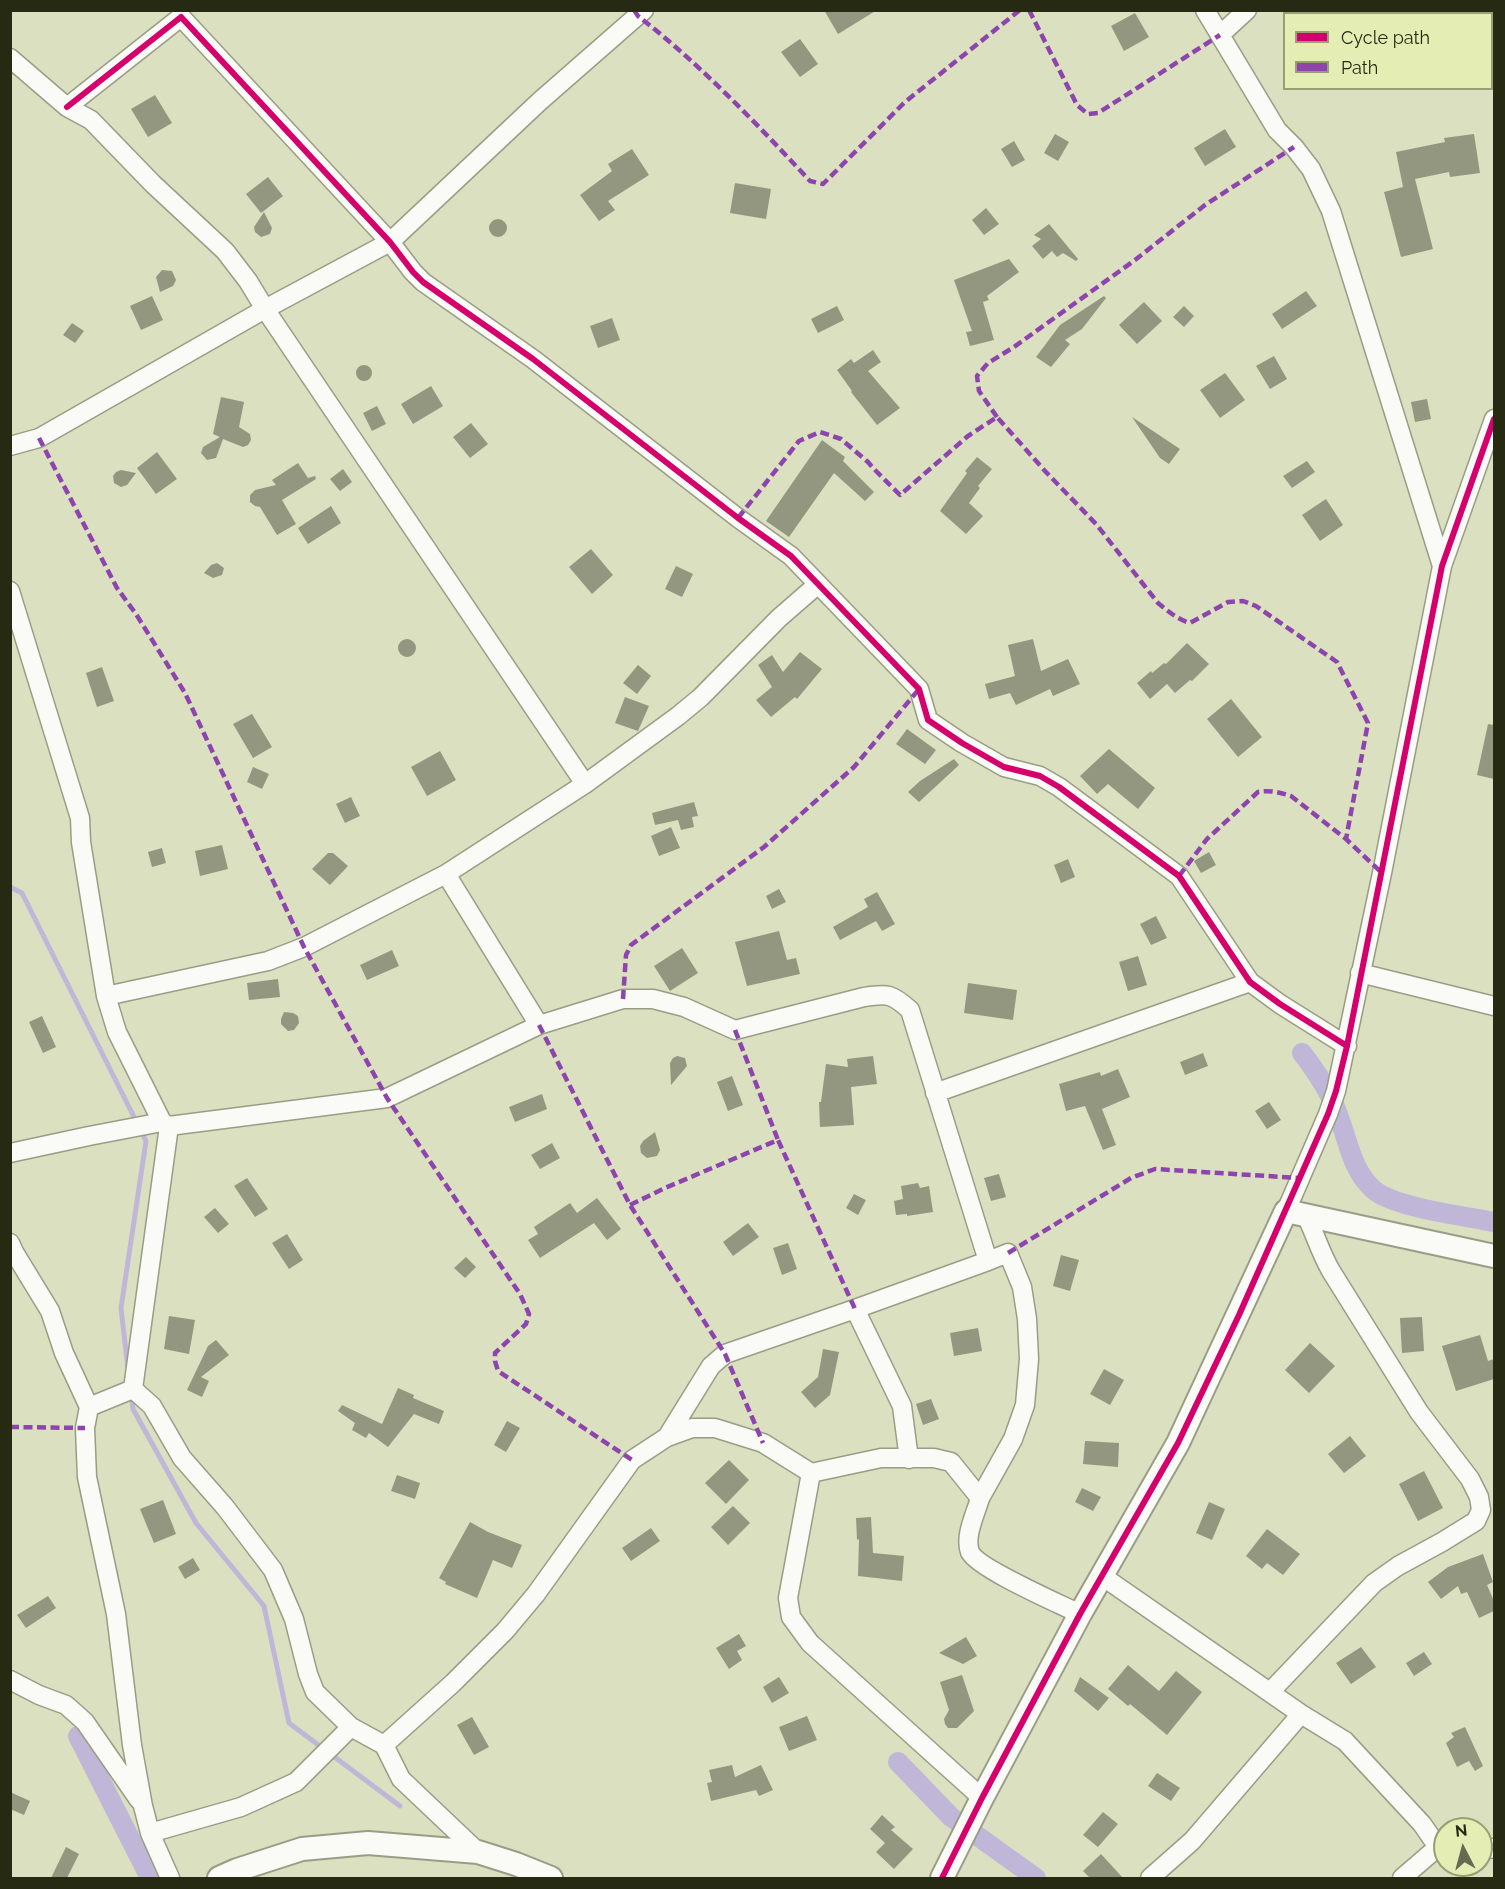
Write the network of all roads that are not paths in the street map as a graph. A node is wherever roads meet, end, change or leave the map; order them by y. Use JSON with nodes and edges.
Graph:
{"nodes":[{"id":1,"x":645,"y":10,"type":"edge"},
{"id":2,"x":1205,"y":10,"type":"edge"},
{"id":3,"x":1247,"y":10,"type":"edge"},
{"id":4,"x":178,"y":14,"type":"edge"},
{"id":5,"x":1220,"y":34,"type":"junction"},
{"id":6,"x":10,"y":58,"type":"edge"},
{"id":7,"x":67,"y":107,"type":"junction"},
{"id":8,"x":390,"y":242,"type":"junction"},
{"id":9,"x":265,"y":309,"type":"junction"},
{"id":10,"x":1494,"y":419,"type":"edge"},
{"id":11,"x":10,"y":446,"type":"edge"},
{"id":12,"x":1442,"y":566,"type":"junction"},
{"id":13,"x":817,"y":585,"type":"junction"},
{"id":14,"x":10,"y":591,"type":"edge"},
{"id":15,"x":18,"y":643,"type":"edge"},
{"id":16,"x":585,"y":784,"type":"junction"},
{"id":17,"x":446,"y":874,"type":"junction"},
{"id":18,"x":1360,"y":973,"type":"junction"},
{"id":19,"x":1250,"y":982,"type":"junction"},
{"id":20,"x":106,"y":996,"type":"junction"},
{"id":21,"x":1494,"y":1006,"type":"edge"},
{"id":22,"x":539,"y":1025,"type":"junction"},
{"id":23,"x":1347,"y":1046,"type":"junction"},
{"id":24,"x":935,"y":1093,"type":"junction"},
{"id":25,"x":166,"y":1124,"type":"junction"},
{"id":26,"x":10,"y":1153,"type":"edge"},
{"id":27,"x":1296,"y":1213,"type":"junction"},
{"id":28,"x":10,"y":1243,"type":"edge"},
{"id":29,"x":1494,"y":1256,"type":"edge"},
{"id":30,"x":988,"y":1261,"type":"junction"},
{"id":31,"x":855,"y":1309,"type":"junction"},
{"id":32,"x":133,"y":1389,"type":"junction"},
{"id":33,"x":101,"y":1403,"type":"junction"},
{"id":34,"x":667,"y":1437,"type":"junction"},
{"id":35,"x":909,"y":1459,"type":"junction"},
{"id":36,"x":811,"y":1473,"type":"junction"},
{"id":37,"x":980,"y":1498,"type":"junction"},
{"id":38,"x":1102,"y":1576,"type":"junction"},
{"id":39,"x":1080,"y":1614,"type":"junction"},
{"id":40,"x":10,"y":1680,"type":"edge"},
{"id":41,"x":1270,"y":1692,"type":"junction"},
{"id":42,"x":1301,"y":1714,"type":"junction"},
{"id":43,"x":351,"y":1728,"type":"junction"},
{"id":44,"x":384,"y":1745,"type":"junction"},
{"id":45,"x":982,"y":1797,"type":"junction"},
{"id":46,"x":143,"y":1806,"type":"junction"},
{"id":47,"x":150,"y":1833,"type":"junction"},
{"id":48,"x":1433,"y":1838,"type":"edge"},
{"id":49,"x":478,"y":1852,"type":"junction"},
{"id":50,"x":1433,"y":1856,"type":"edge"},
{"id":51,"x":170,"y":1878,"type":"edge"},
{"id":52,"x":219,"y":1878,"type":"edge"},
{"id":53,"x":551,"y":1878,"type":"edge"},
{"id":54,"x":942,"y":1878,"type":"edge"},
{"id":55,"x":1150,"y":1878,"type":"edge"},
{"id":56,"x":1402,"y":1878,"type":"edge"}],
"edges":[{"from":1,"to":8,"type":"street"},
{"from":2,"to":5,"type":"street"},
{"from":3,"to":5,"type":"street"},
{"from":4,"to":7,"type":"street"},
{"from":4,"to":8,"type":"street"},
{"from":5,"to":12,"type":"street"},
{"from":6,"to":7,"type":"street"},
{"from":7,"to":9,"type":"street"},
{"from":8,"to":9,"type":"street"},
{"from":8,"to":13,"type":"street"},
{"from":9,"to":11,"type":"street"},
{"from":9,"to":16,"type":"street"},
{"from":10,"to":12,"type":"street"},
{"from":12,"to":18,"type":"street"},
{"from":13,"to":16,"type":"street"},
{"from":13,"to":19,"type":"street"},
{"from":14,"to":15,"type":"street"},
{"from":15,"to":20,"type":"street"},
{"from":16,"to":17,"type":"street"},
{"from":17,"to":20,"type":"street"},
{"from":17,"to":22,"type":"street"},
{"from":18,"to":21,"type":"street"},
{"from":18,"to":23,"type":"street"},
{"from":19,"to":23,"type":"street"},
{"from":19,"to":24,"type":"street"},
{"from":20,"to":25,"type":"street"},
{"from":22,"to":24,"type":"street"},
{"from":22,"to":25,"type":"street"},
{"from":23,"to":27,"type":"street"},
{"from":24,"to":30,"type":"street"},
{"from":25,"to":26,"type":"street"},
{"from":25,"to":32,"type":"street"},
{"from":27,"to":29,"type":"street"},
{"from":27,"to":38,"type":"street"},
{"from":27,"to":41,"type":"street"},
{"from":28,"to":33,"type":"street"},
{"from":30,"to":31,"type":"street"},
{"from":30,"to":37,"type":"street"},
{"from":31,"to":34,"type":"street"},
{"from":31,"to":35,"type":"street"},
{"from":32,"to":33,"type":"street"},
{"from":32,"to":43,"type":"street"},
{"from":33,"to":46,"type":"street"},
{"from":34,"to":36,"type":"street"},
{"from":34,"to":44,"type":"street"},
{"from":35,"to":36,"type":"street"},
{"from":35,"to":37,"type":"street"},
{"from":36,"to":45,"type":"street"},
{"from":37,"to":39,"type":"street"},
{"from":38,"to":39,"type":"street"},
{"from":38,"to":41,"type":"street"},
{"from":39,"to":45,"type":"street"},
{"from":40,"to":46,"type":"street"},
{"from":41,"to":42,"type":"street"},
{"from":42,"to":48,"type":"street"},
{"from":42,"to":55,"type":"street"},
{"from":43,"to":44,"type":"street"},
{"from":43,"to":47,"type":"street"},
{"from":44,"to":49,"type":"street"},
{"from":45,"to":54,"type":"street"},
{"from":46,"to":47,"type":"street"},
{"from":47,"to":51,"type":"street"},
{"from":49,"to":52,"type":"street"},
{"from":49,"to":53,"type":"street"},
{"from":50,"to":56,"type":"street"}]}
